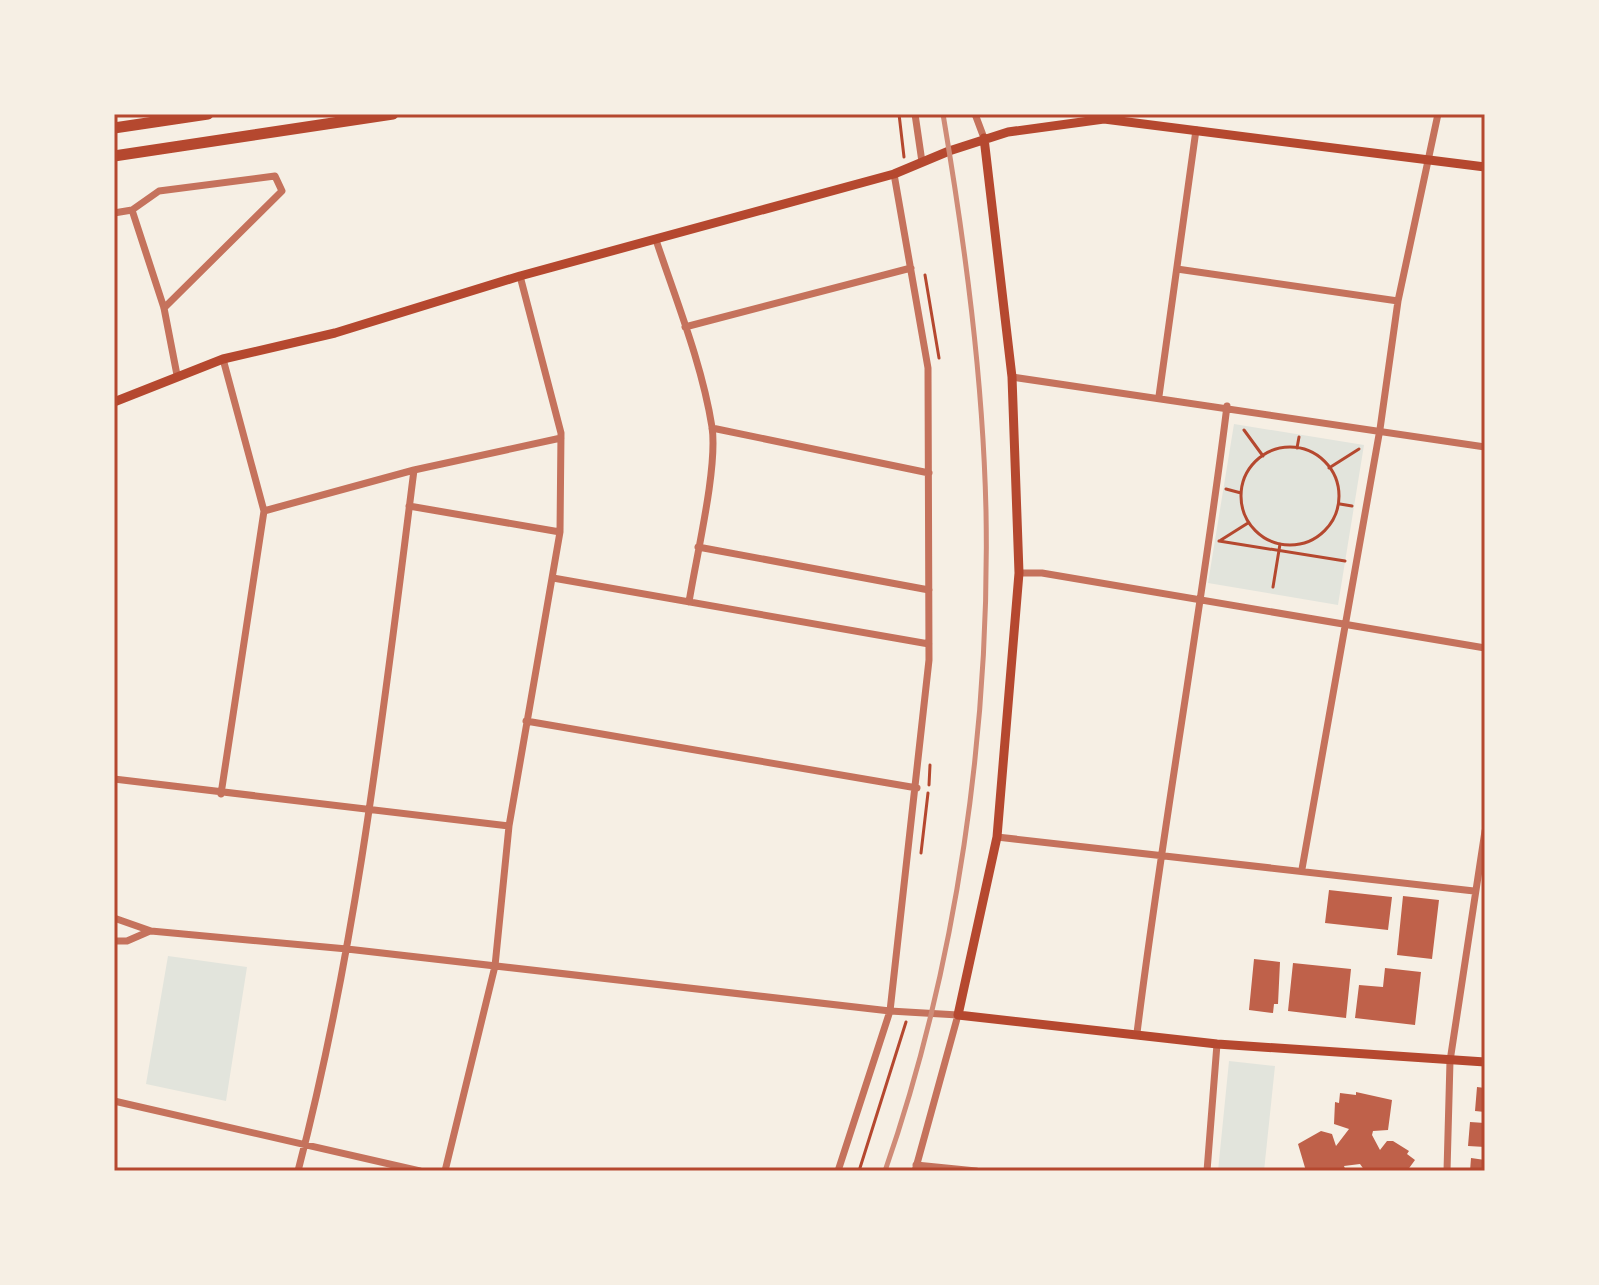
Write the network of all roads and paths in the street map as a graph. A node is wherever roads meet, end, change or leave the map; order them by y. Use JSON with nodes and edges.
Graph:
{"nodes":[{"id":1,"x":208,"y":114,"type":"edge"},
{"id":2,"x":393,"y":114,"type":"edge"},
{"id":3,"x":915,"y":114,"type":"edge"},
{"id":4,"x":975,"y":114,"type":"edge"},
{"id":5,"x":1438,"y":114,"type":"edge"},
{"id":6,"x":114,"y":128,"type":"edge"},
{"id":7,"x":1196,"y":130,"type":"junction"},
{"id":8,"x":984,"y":138,"type":"junction"},
{"id":9,"x":114,"y":156,"type":"edge"},
{"id":10,"x":1430,"y":160,"type":"junction"},
{"id":11,"x":922,"y":162,"type":"junction"},
{"id":12,"x":1485,"y":167,"type":"edge"},
{"id":13,"x":894,"y":174,"type":"junction"},
{"id":14,"x":132,"y":210,"type":"junction"},
{"id":15,"x":114,"y":213,"type":"edge"},
{"id":16,"x":656,"y":240,"type":"junction"},
{"id":17,"x":911,"y":268,"type":"junction"},
{"id":18,"x":1177,"y":269,"type":"junction"},
{"id":19,"x":520,"y":276,"type":"junction"},
{"id":20,"x":1398,"y":301,"type":"junction"},
{"id":21,"x":164,"y":308,"type":"junction"},
{"id":22,"x":685,"y":327,"type":"junction"},
{"id":23,"x":223,"y":359,"type":"junction"},
{"id":24,"x":177,"y":375,"type":"junction"},
{"id":25,"x":1012,"y":377,"type":"junction"},
{"id":26,"x":1159,"y":396,"type":"junction"},
{"id":27,"x":114,"y":402,"type":"edge"},
{"id":28,"x":1227,"y":406,"type":"junction"},
{"id":29,"x":712,"y":428,"type":"junction"},
{"id":30,"x":1380,"y":429,"type":"junction"},
{"id":31,"x":1244,"y":430,"type":"dead end"},
{"id":32,"x":1299,"y":437,"type":"dead end"},
{"id":33,"x":561,"y":438,"type":"junction"},
{"id":34,"x":1485,"y":447,"type":"edge"},
{"id":35,"x":1297,"y":448,"type":"junction"},
{"id":36,"x":1359,"y":449,"type":"dead end"},
{"id":37,"x":1263,"y":456,"type":"junction"},
{"id":38,"x":1329,"y":468,"type":"junction"},
{"id":39,"x":414,"y":470,"type":"junction"},
{"id":40,"x":929,"y":473,"type":"junction"},
{"id":41,"x":1226,"y":489,"type":"dead end"},
{"id":42,"x":1241,"y":493,"type":"junction"},
{"id":43,"x":1338,"y":504,"type":"junction"},
{"id":44,"x":409,"y":506,"type":"junction"},
{"id":45,"x":1352,"y":506,"type":"dead end"},
{"id":46,"x":264,"y":511,"type":"junction"},
{"id":47,"x":1248,"y":523,"type":"junction"},
{"id":48,"x":560,"y":532,"type":"junction"},
{"id":49,"x":1219,"y":541,"type":"junction"},
{"id":50,"x":1280,"y":544,"type":"junction"},
{"id":51,"x":698,"y":547,"type":"junction"},
{"id":52,"x":1209,"y":547,"type":"junction"},
{"id":53,"x":1279,"y":551,"type":"junction"},
{"id":54,"x":1356,"y":562,"type":"junction"},
{"id":55,"x":1019,"y":573,"type":"junction"},
{"id":56,"x":553,"y":578,"type":"junction"},
{"id":57,"x":1273,"y":587,"type":"dead end"},
{"id":58,"x":929,"y":590,"type":"junction"},
{"id":59,"x":1200,"y":599,"type":"junction"},
{"id":60,"x":689,"y":602,"type":"junction"},
{"id":61,"x":1345,"y":627,"type":"junction"},
{"id":62,"x":929,"y":644,"type":"junction"},
{"id":63,"x":1485,"y":648,"type":"edge"},
{"id":64,"x":526,"y":721,"type":"junction"},
{"id":65,"x":114,"y":779,"type":"edge"},
{"id":66,"x":917,"y":788,"type":"junction"},
{"id":67,"x":221,"y":794,"type":"junction"},
{"id":68,"x":371,"y":810,"type":"junction"},
{"id":69,"x":509,"y":826,"type":"junction"},
{"id":70,"x":1485,"y":831,"type":"edge"},
{"id":71,"x":997,"y":837,"type":"junction"},
{"id":72,"x":1159,"y":857,"type":"junction"},
{"id":73,"x":1483,"y":860,"type":"edge"},
{"id":74,"x":1302,"y":869,"type":"junction"},
{"id":75,"x":1474,"y":891,"type":"junction"},
{"id":76,"x":114,"y":918,"type":"edge"},
{"id":77,"x":151,"y":931,"type":"junction"},
{"id":78,"x":114,"y":941,"type":"edge"},
{"id":79,"x":347,"y":949,"type":"junction"},
{"id":80,"x":495,"y":966,"type":"junction"},
{"id":81,"x":890,"y":1011,"type":"junction"},
{"id":82,"x":909,"y":1012,"type":"junction"},
{"id":83,"x":958,"y":1015,"type":"junction"},
{"id":84,"x":1137,"y":1033,"type":"junction"},
{"id":85,"x":1217,"y":1044,"type":"junction"},
{"id":86,"x":1450,"y":1061,"type":"junction"},
{"id":87,"x":1485,"y":1062,"type":"edge"},
{"id":88,"x":114,"y":1101,"type":"edge"},
{"id":89,"x":305,"y":1144,"type":"junction"},
{"id":90,"x":916,"y":1168,"type":"edge"},
{"id":91,"x":298,"y":1171,"type":"edge"},
{"id":92,"x":420,"y":1171,"type":"edge"},
{"id":93,"x":445,"y":1171,"type":"edge"},
{"id":94,"x":838,"y":1171,"type":"edge"},
{"id":95,"x":859,"y":1171,"type":"edge"},
{"id":96,"x":976,"y":1171,"type":"edge"},
{"id":97,"x":1207,"y":1171,"type":"edge"},
{"id":98,"x":1447,"y":1171,"type":"edge"}],
"edges":[{"from":1,"to":6,"type":"highway"},
{"from":2,"to":9,"type":"highway"},
{"from":3,"to":11,"type":"street"},
{"from":4,"to":8,"type":"street"},
{"from":5,"to":10,"type":"street"},
{"from":7,"to":8,"type":"main road"},
{"from":7,"to":10,"type":"main road"},
{"from":7,"to":18,"type":"street"},
{"from":8,"to":11,"type":"main road"},
{"from":8,"to":25,"type":"main road"},
{"from":10,"to":12,"type":"main road"},
{"from":10,"to":20,"type":"street"},
{"from":11,"to":13,"type":"main road"},
{"from":13,"to":16,"type":"main road"},
{"from":13,"to":17,"type":"street"},
{"from":14,"to":15,"type":"street"},
{"from":14,"to":21,"type":"street"},
{"from":14,"to":21,"type":"street"},
{"from":16,"to":19,"type":"main road"},
{"from":16,"to":22,"type":"street"},
{"from":17,"to":22,"type":"street"},
{"from":17,"to":40,"type":"street"},
{"from":18,"to":20,"type":"street"},
{"from":18,"to":26,"type":"street"},
{"from":19,"to":23,"type":"main road"},
{"from":19,"to":33,"type":"street"},
{"from":20,"to":30,"type":"street"},
{"from":21,"to":24,"type":"street"},
{"from":22,"to":29,"type":"street"},
{"from":23,"to":24,"type":"main road"},
{"from":23,"to":46,"type":"street"},
{"from":24,"to":27,"type":"main road"},
{"from":25,"to":26,"type":"street"},
{"from":25,"to":55,"type":"main road"},
{"from":26,"to":28,"type":"street"},
{"from":28,"to":30,"type":"street"},
{"from":28,"to":52,"type":"street"},
{"from":29,"to":40,"type":"street"},
{"from":29,"to":51,"type":"street"},
{"from":30,"to":34,"type":"street"},
{"from":30,"to":54,"type":"street"},
{"from":31,"to":37,"type":"path"},
{"from":32,"to":35,"type":"path"},
{"from":33,"to":39,"type":"street"},
{"from":33,"to":48,"type":"street"},
{"from":35,"to":37,"type":"path"},
{"from":35,"to":38,"type":"path"},
{"from":36,"to":38,"type":"path"},
{"from":37,"to":42,"type":"path"},
{"from":38,"to":43,"type":"path"},
{"from":39,"to":44,"type":"street"},
{"from":39,"to":46,"type":"street"},
{"from":40,"to":58,"type":"street"},
{"from":41,"to":42,"type":"path"},
{"from":42,"to":47,"type":"path"},
{"from":43,"to":45,"type":"path"},
{"from":43,"to":50,"type":"path"},
{"from":44,"to":48,"type":"street"},
{"from":44,"to":68,"type":"street"},
{"from":46,"to":67,"type":"street"},
{"from":47,"to":49,"type":"path"},
{"from":47,"to":50,"type":"path"},
{"from":48,"to":56,"type":"street"},
{"from":49,"to":52,"type":"path"},
{"from":49,"to":53,"type":"path"},
{"from":50,"to":53,"type":"path"},
{"from":51,"to":58,"type":"street"},
{"from":51,"to":60,"type":"street"},
{"from":52,"to":59,"type":"street"},
{"from":53,"to":54,"type":"path"},
{"from":53,"to":57,"type":"path"},
{"from":54,"to":61,"type":"street"},
{"from":55,"to":59,"type":"street"},
{"from":55,"to":71,"type":"main road"},
{"from":56,"to":60,"type":"street"},
{"from":56,"to":64,"type":"street"},
{"from":58,"to":62,"type":"street"},
{"from":59,"to":61,"type":"street"},
{"from":59,"to":72,"type":"street"},
{"from":60,"to":62,"type":"street"},
{"from":61,"to":63,"type":"street"},
{"from":61,"to":74,"type":"street"},
{"from":62,"to":66,"type":"street"},
{"from":64,"to":66,"type":"street"},
{"from":64,"to":69,"type":"street"},
{"from":65,"to":67,"type":"street"},
{"from":66,"to":81,"type":"street"},
{"from":67,"to":68,"type":"street"},
{"from":68,"to":69,"type":"street"},
{"from":68,"to":79,"type":"street"},
{"from":69,"to":80,"type":"street"},
{"from":70,"to":73,"type":"street"},
{"from":71,"to":72,"type":"street"},
{"from":71,"to":83,"type":"main road"},
{"from":72,"to":74,"type":"street"},
{"from":72,"to":84,"type":"street"},
{"from":73,"to":75,"type":"street"},
{"from":74,"to":75,"type":"street"},
{"from":75,"to":86,"type":"street"},
{"from":76,"to":77,"type":"street"},
{"from":77,"to":78,"type":"street"},
{"from":77,"to":79,"type":"street"},
{"from":79,"to":80,"type":"street"},
{"from":79,"to":89,"type":"street"},
{"from":80,"to":81,"type":"street"},
{"from":80,"to":93,"type":"street"},
{"from":81,"to":82,"type":"street"},
{"from":81,"to":94,"type":"street"},
{"from":82,"to":83,"type":"street"},
{"from":82,"to":95,"type":"path"},
{"from":83,"to":84,"type":"main road"},
{"from":83,"to":90,"type":"street"},
{"from":84,"to":85,"type":"main road"},
{"from":85,"to":86,"type":"main road"},
{"from":85,"to":97,"type":"street"},
{"from":86,"to":87,"type":"main road"},
{"from":86,"to":98,"type":"street"},
{"from":88,"to":89,"type":"street"},
{"from":89,"to":91,"type":"street"},
{"from":89,"to":92,"type":"street"},
{"from":90,"to":96,"type":"street"}]}
